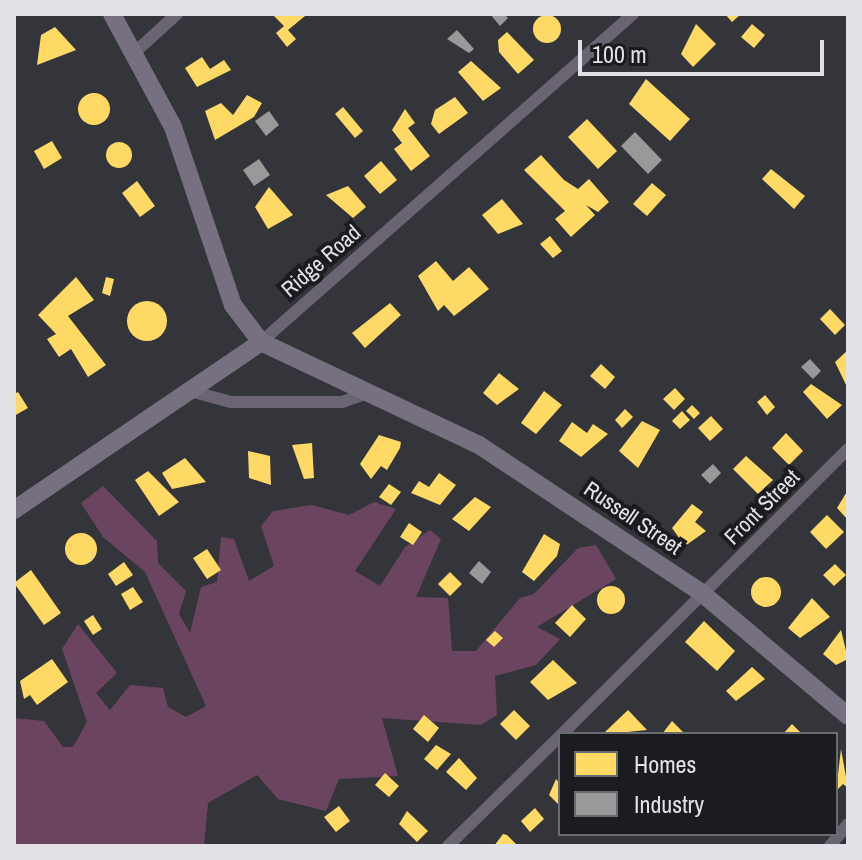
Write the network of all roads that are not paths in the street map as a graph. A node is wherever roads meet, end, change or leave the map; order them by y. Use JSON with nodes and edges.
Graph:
{"nodes":[{"id":1,"x":112,"y":14,"type":"edge"},
{"id":2,"x":177,"y":14,"type":"edge"},
{"id":3,"x":633,"y":14,"type":"edge"},
{"id":4,"x":134,"y":53,"type":"junction"},
{"id":5,"x":261,"y":342,"type":"junction"},
{"id":6,"x":190,"y":391,"type":"junction"},
{"id":7,"x":371,"y":392,"type":"junction"},
{"id":8,"x":848,"y":449,"type":"edge"},
{"id":9,"x":14,"y":510,"type":"edge"},
{"id":10,"x":703,"y":594,"type":"junction"},
{"id":11,"x":848,"y":716,"type":"edge"},
{"id":12,"x":564,"y":732,"type":"edge"},
{"id":13,"x":558,"y":738,"type":"edge"},
{"id":14,"x":848,"y":824,"type":"edge"},
{"id":15,"x":448,"y":846,"type":"edge"},
{"id":16,"x":830,"y":846,"type":"edge"}],
"edges":[{"from":1,"to":4,"type":"main road","name":"Russell Street"},
{"from":2,"to":4,"type":"street"},
{"from":3,"to":5,"type":"street","name":"Ridge Road"},
{"from":4,"to":5,"type":"main road","name":"Russell Street"},
{"from":5,"to":6,"type":"main road","name":"Ridge Road"},
{"from":5,"to":7,"type":"main road","name":"Russell Street"},
{"from":6,"to":7,"type":"street"},
{"from":6,"to":9,"type":"main road","name":"Ridge Road"},
{"from":7,"to":10,"type":"main road","name":"Russell Street"},
{"from":8,"to":10,"type":"street","name":"Front Street"},
{"from":10,"to":11,"type":"main road","name":"Russell Street"},
{"from":10,"to":12,"type":"street","name":"Front Street"},
{"from":13,"to":15,"type":"street","name":"Front Street"},
{"from":14,"to":16,"type":"street"}]}
